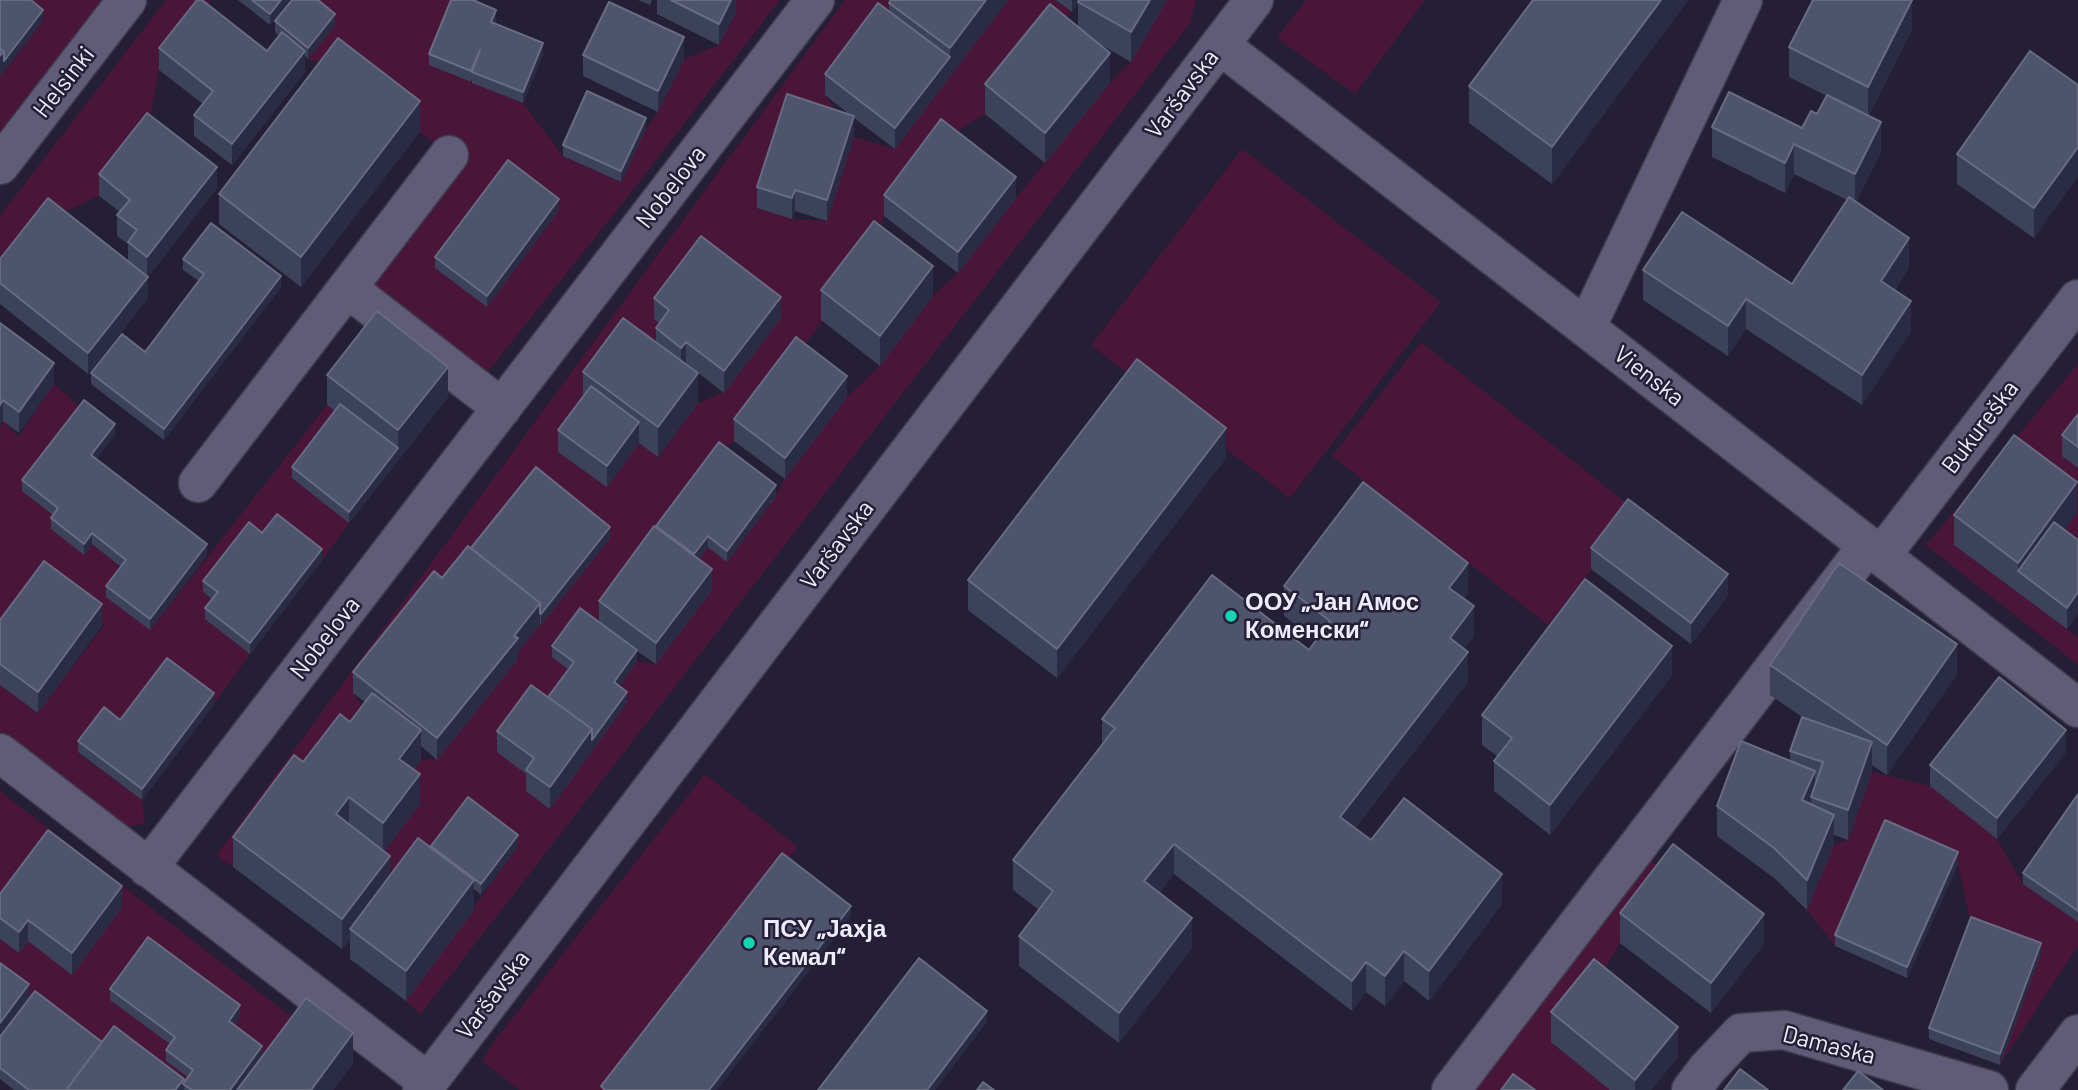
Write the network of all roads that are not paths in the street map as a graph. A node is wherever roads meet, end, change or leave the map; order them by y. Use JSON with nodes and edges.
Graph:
{"nodes":[{"id":1,"x":127,"y":0,"type":"edge"},
{"id":2,"x":815,"y":0,"type":"edge"},
{"id":3,"x":1254,"y":0,"type":"edge"},
{"id":4,"x":1743,"y":0,"type":"edge"},
{"id":5,"x":1220,"y":45,"type":"junction"},
{"id":6,"x":449,"y":155,"type":"dead end"},
{"id":7,"x":0,"y":165,"type":"edge"},
{"id":8,"x":347,"y":288,"type":"junction"},
{"id":9,"x":2078,"y":299,"type":"edge"},
{"id":10,"x":1586,"y":328,"type":"junction"},
{"id":11,"x":502,"y":408,"type":"junction"},
{"id":12,"x":198,"y":483,"type":"dead end"},
{"id":13,"x":1874,"y":550,"type":"junction"},
{"id":14,"x":2078,"y":708,"type":"edge"},
{"id":15,"x":0,"y":753,"type":"edge"},
{"id":16,"x":148,"y":868,"type":"junction"},
{"id":17,"x":2078,"y":1034,"type":"edge"},
{"id":18,"x":425,"y":1086,"type":"edge"},
{"id":19,"x":1451,"y":1090,"type":"edge"},
{"id":20,"x":1691,"y":1090,"type":"edge"},
{"id":21,"x":1989,"y":1090,"type":"edge"},
{"id":22,"x":2035,"y":1090,"type":"edge"}],
"edges":[{"from":1,"to":7,"type":"street","name":"Helsinki"},
{"from":2,"to":11,"type":"street","name":"Nobelova"},
{"from":3,"to":5,"type":"street","name":"Varšavska"},
{"from":4,"to":10,"type":"street"},
{"from":5,"to":10,"type":"street","name":"Vienska"},
{"from":5,"to":18,"type":"street","name":"Varšavska"},
{"from":6,"to":8,"type":"street"},
{"from":8,"to":11,"type":"street"},
{"from":8,"to":12,"type":"street"},
{"from":9,"to":13,"type":"street","name":"Bukureška"},
{"from":10,"to":13,"type":"street","name":"Vienska"},
{"from":11,"to":16,"type":"street","name":"Nobelova"},
{"from":13,"to":14,"type":"street","name":"Vienska"},
{"from":13,"to":19,"type":"street","name":"Bukureška"},
{"from":15,"to":16,"type":"street"},
{"from":16,"to":18,"type":"street"},
{"from":17,"to":22,"type":"street"},
{"from":20,"to":21,"type":"street","name":"Damaska"}]}
